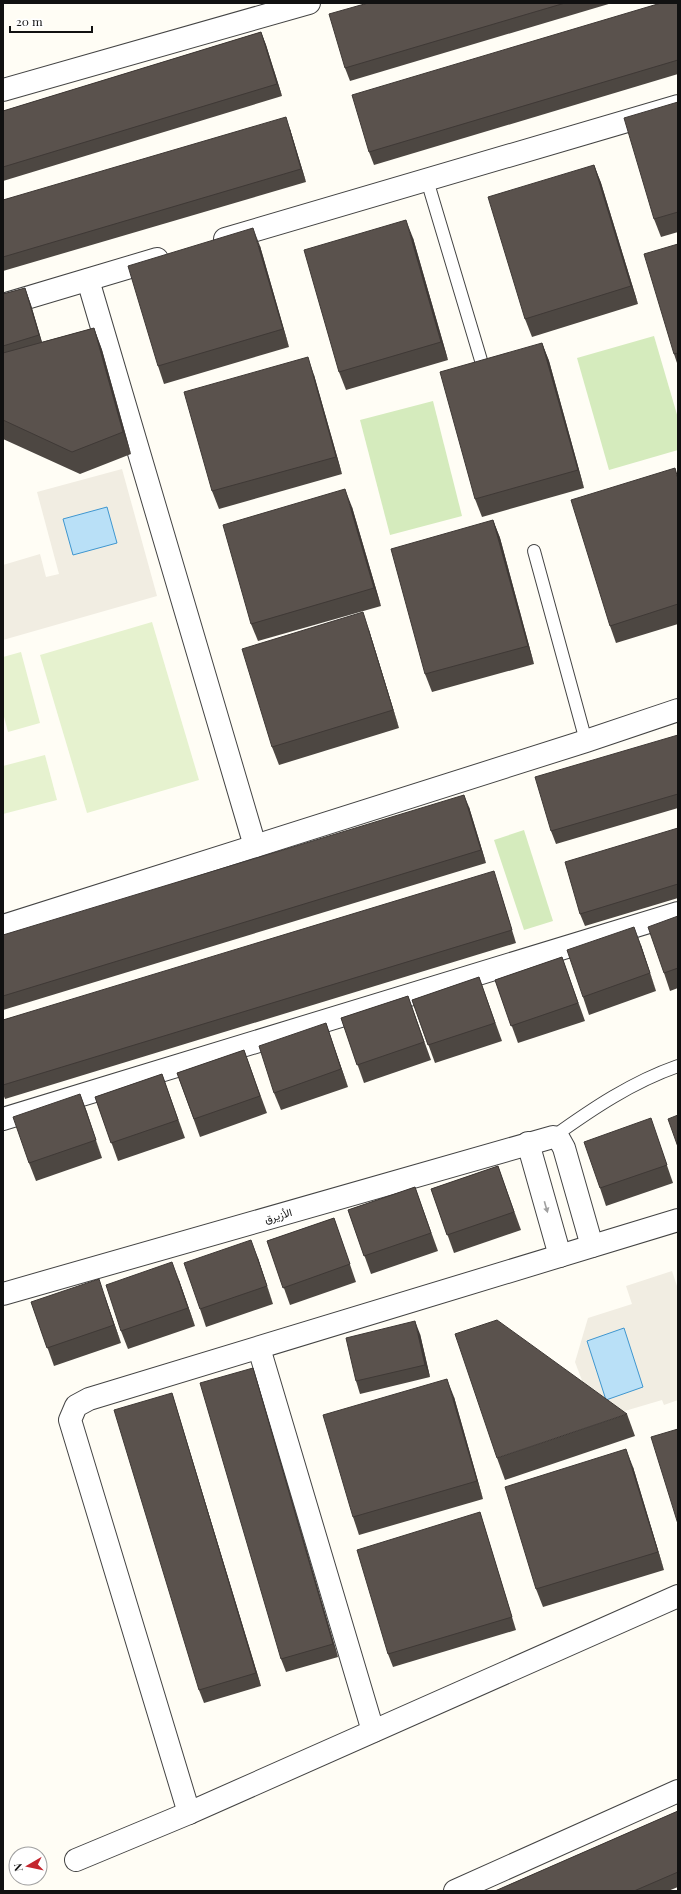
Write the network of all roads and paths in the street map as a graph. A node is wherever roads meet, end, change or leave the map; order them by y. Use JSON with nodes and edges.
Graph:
{"nodes":[{"id":1,"x":309,"y":3,"type":"edge"},
{"id":2,"x":3,"y":90,"type":"edge"},
{"id":3,"x":678,"y":106,"type":"edge"},
{"id":4,"x":427,"y":180,"type":"junction"},
{"id":5,"x":208,"y":244,"type":"edge"},
{"id":6,"x":178,"y":253,"type":"edge"},
{"id":7,"x":88,"y":280,"type":"junction"},
{"id":8,"x":3,"y":305,"type":"edge"},
{"id":9,"x":482,"y":367,"type":"edge"},
{"id":10,"x":534,"y":551,"type":"dead end"},
{"id":11,"x":678,"y":710,"type":"edge"},
{"id":12,"x":586,"y":741,"type":"junction"},
{"id":13,"x":255,"y":846,"type":"junction"},
{"id":14,"x":678,"y":913,"type":"edge"},
{"id":15,"x":3,"y":926,"type":"edge"},
{"id":16,"x":678,"y":1066,"type":"edge"},
{"id":17,"x":3,"y":1119,"type":"edge"},
{"id":18,"x":553,"y":1137,"type":"junction"},
{"id":19,"x":528,"y":1143,"type":"junction"},
{"id":20,"x":678,"y":1220,"type":"edge"},
{"id":21,"x":592,"y":1246,"type":"junction"},
{"id":22,"x":560,"y":1256,"type":"junction"},
{"id":23,"x":3,"y":1294,"type":"edge"},
{"id":24,"x":259,"y":1348,"type":"junction"},
{"id":25,"x":678,"y":1596,"type":"edge"},
{"id":26,"x":374,"y":1731,"type":"junction"},
{"id":27,"x":678,"y":1791,"type":"edge"},
{"id":28,"x":189,"y":1813,"type":"junction"},
{"id":29,"x":76,"y":1860,"type":"dead end"},
{"id":30,"x":455,"y":1891,"type":"edge"}],
"edges":[{"from":1,"to":2,"type":"street"},
{"from":3,"to":4,"type":"street"},
{"from":4,"to":5,"type":"street"},
{"from":4,"to":9,"type":"lane"},
{"from":6,"to":7,"type":"street"},
{"from":7,"to":8,"type":"street"},
{"from":7,"to":13,"type":"street"},
{"from":10,"to":12,"type":"lane"},
{"from":11,"to":12,"type":"street"},
{"from":12,"to":13,"type":"street"},
{"from":13,"to":15,"type":"street"},
{"from":14,"to":17,"type":"street"},
{"from":16,"to":18,"type":"lane"},
{"from":18,"to":19,"type":"street","name":"الأزيرق"},
{"from":18,"to":21,"type":"street"},
{"from":19,"to":22,"type":"street","one_way":true},
{"from":19,"to":23,"type":"street","name":"الأزيرق"},
{"from":20,"to":21,"type":"street"},
{"from":21,"to":22,"type":"street"},
{"from":22,"to":24,"type":"street"},
{"from":24,"to":26,"type":"street"},
{"from":24,"to":28,"type":"street"},
{"from":25,"to":26,"type":"street"},
{"from":26,"to":28,"type":"street"},
{"from":27,"to":30,"type":"street"},
{"from":28,"to":29,"type":"street"}]}
